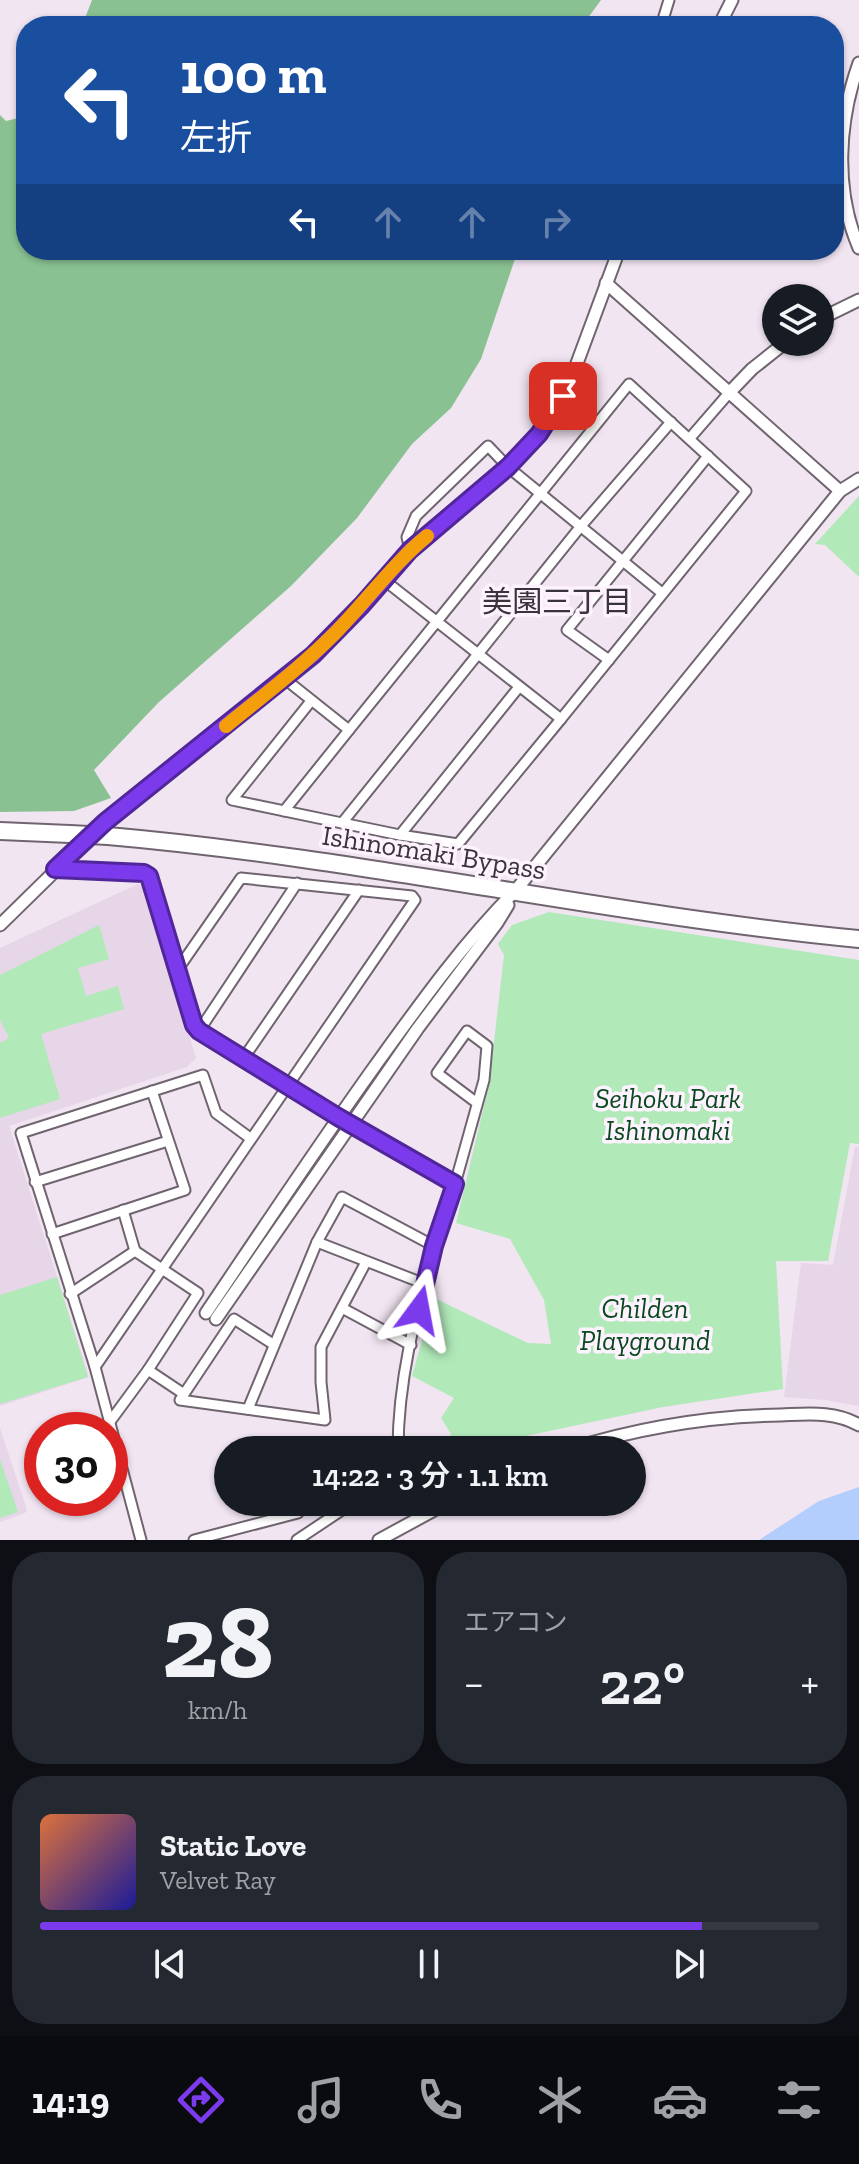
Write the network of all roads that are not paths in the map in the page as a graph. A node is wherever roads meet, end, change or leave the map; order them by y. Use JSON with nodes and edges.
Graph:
{"nodes":[{"id":1,"x":859,"y":63,"type":"edge"},
{"id":2,"x":844,"y":119,"type":"edge"},
{"id":3,"x":844,"y":179,"type":"edge"},
{"id":4,"x":859,"y":248,"type":"edge"},
{"id":5,"x":614,"y":260,"type":"edge"},
{"id":6,"x":606,"y":283,"type":"junction"},
{"id":7,"x":859,"y":300,"type":"edge"},
{"id":8,"x":834,"y":312,"type":"edge"},
{"id":9,"x":768,"y":356,"type":"edge"},
{"id":10,"x":729,"y":393,"type":"junction"},
{"id":11,"x":671,"y":422,"type":"junction"},
{"id":12,"x":690,"y":438,"type":"junction"},
{"id":13,"x":708,"y":456,"type":"junction"},
{"id":14,"x":508,"y":467,"type":"junction"},
{"id":15,"x":859,"y":479,"type":"edge"},
{"id":16,"x":840,"y":491,"type":"junction"},
{"id":17,"x":540,"y":493,"type":"junction"},
{"id":18,"x":581,"y":526,"type":"junction"},
{"id":19,"x":410,"y":550,"type":"junction"},
{"id":20,"x":622,"y":560,"type":"junction"},
{"id":21,"x":384,"y":580,"type":"junction"},
{"id":22,"x":662,"y":593,"type":"junction"},
{"id":23,"x":438,"y":620,"type":"junction"},
{"id":24,"x":479,"y":653,"type":"junction"},
{"id":25,"x":609,"y":660,"type":"junction"},
{"id":26,"x":285,"y":679,"type":"junction"},
{"id":27,"x":519,"y":687,"type":"junction"},
{"id":28,"x":311,"y":701,"type":"junction"},
{"id":29,"x":561,"y":719,"type":"junction"},
{"id":30,"x":349,"y":730,"type":"junction"},
{"id":31,"x":284,"y":811,"type":"junction"},
{"id":32,"x":342,"y":823,"type":"junction"},
{"id":33,"x":0,"y":831,"type":"edge"},
{"id":34,"x":400,"y":835,"type":"junction"},
{"id":35,"x":55,"y":869,"type":"junction"},
{"id":36,"x":297,"y":883,"type":"junction"},
{"id":37,"x":359,"y":890,"type":"junction"},
{"id":38,"x":516,"y":890,"type":"junction"},
{"id":39,"x":0,"y":925,"type":"edge"},
{"id":40,"x":859,"y":939,"type":"edge"},
{"id":41,"x":178,"y":969,"type":"junction"},
{"id":42,"x":199,"y":1031,"type":"junction"},
{"id":43,"x":243,"y":1059,"type":"junction"},
{"id":44,"x":288,"y":1086,"type":"junction"},
{"id":45,"x":152,"y":1091,"type":"junction"},
{"id":46,"x":477,"y":1103,"type":"junction"},
{"id":47,"x":338,"y":1117,"type":"junction"},
{"id":48,"x":352,"y":1125,"type":"junction"},
{"id":49,"x":250,"y":1138,"type":"junction"},
{"id":50,"x":168,"y":1141,"type":"junction"},
{"id":51,"x":35,"y":1182,"type":"junction"},
{"id":52,"x":455,"y":1184,"type":"junction"},
{"id":53,"x":123,"y":1210,"type":"junction"},
{"id":54,"x":52,"y":1234,"type":"junction"},
{"id":55,"x":317,"y":1242,"type":"junction"},
{"id":56,"x":434,"y":1246,"type":"junction"},
{"id":57,"x":135,"y":1251,"type":"junction"},
{"id":58,"x":366,"y":1262,"type":"junction"},
{"id":59,"x":164,"y":1269,"type":"junction"},
{"id":60,"x":425,"y":1284,"type":"junction"},
{"id":61,"x":70,"y":1294,"type":"junction"},
{"id":62,"x":193,"y":1304,"type":"junction"},
{"id":63,"x":342,"y":1308,"type":"junction"},
{"id":64,"x":211,"y":1316,"type":"junction"},
{"id":65,"x":228,"y":1328,"type":"junction"},
{"id":66,"x":273,"y":1344,"type":"junction"},
{"id":67,"x":411,"y":1345,"type":"junction"},
{"id":68,"x":95,"y":1367,"type":"junction"},
{"id":69,"x":148,"y":1370,"type":"junction"},
{"id":70,"x":184,"y":1394,"type":"junction"},
{"id":71,"x":248,"y":1409,"type":"junction"},
{"id":72,"x":106,"y":1412,"type":"edge"},
{"id":73,"x":117,"y":1412,"type":"edge"},
{"id":74,"x":859,"y":1425,"type":"edge"},
{"id":75,"x":398,"y":1436,"type":"edge"},
{"id":76,"x":616,"y":1436,"type":"edge"},
{"id":77,"x":128,"y":1492,"type":"edge"},
{"id":78,"x":287,"y":1516,"type":"edge"},
{"id":79,"x":333,"y":1516,"type":"edge"},
{"id":80,"x":423,"y":1516,"type":"edge"},
{"id":81,"x":240,"y":1529,"type":"junction"},
{"id":82,"x":141,"y":1540,"type":"edge"},
{"id":83,"x":194,"y":1540,"type":"edge"},
{"id":84,"x":244,"y":1540,"type":"edge"},
{"id":85,"x":297,"y":1540,"type":"edge"},
{"id":86,"x":379,"y":1540,"type":"edge"}],
"edges":[{"from":1,"to":2,"type":"street"},
{"from":3,"to":4,"type":"street"},
{"from":5,"to":6,"type":"street"},
{"from":6,"to":10,"type":"street"},
{"from":6,"to":14,"type":"street"},
{"from":7,"to":8,"type":"street"},
{"from":9,"to":10,"type":"street"},
{"from":10,"to":12,"type":"street"},
{"from":10,"to":16,"type":"street"},
{"from":11,"to":12,"type":"street"},
{"from":11,"to":17,"type":"street"},
{"from":11,"to":18,"type":"street"},
{"from":12,"to":13,"type":"street"},
{"from":13,"to":20,"type":"street"},
{"from":13,"to":22,"type":"street"},
{"from":14,"to":17,"type":"street"},
{"from":14,"to":19,"type":"street"},
{"from":14,"to":19,"type":"street"},
{"from":15,"to":16,"type":"street"},
{"from":16,"to":38,"type":"street"},
{"from":17,"to":18,"type":"street"},
{"from":17,"to":23,"type":"street"},
{"from":18,"to":20,"type":"street"},
{"from":18,"to":24,"type":"street"},
{"from":19,"to":21,"type":"street"},
{"from":20,"to":22,"type":"street"},
{"from":20,"to":25,"type":"street"},
{"from":21,"to":23,"type":"street"},
{"from":21,"to":26,"type":"street"},
{"from":22,"to":25,"type":"street"},
{"from":23,"to":24,"type":"street"},
{"from":23,"to":30,"type":"street"},
{"from":24,"to":27,"type":"street"},
{"from":24,"to":32,"type":"street"},
{"from":25,"to":29,"type":"street"},
{"from":26,"to":28,"type":"street"},
{"from":26,"to":35,"type":"street"},
{"from":27,"to":29,"type":"street"},
{"from":27,"to":34,"type":"street"},
{"from":28,"to":30,"type":"street"},
{"from":28,"to":31,"type":"street"},
{"from":29,"to":34,"type":"street"},
{"from":30,"to":31,"type":"street"},
{"from":31,"to":32,"type":"street"},
{"from":32,"to":34,"type":"street"},
{"from":33,"to":38,"type":"highway","name":"Ishinomaki Bypass","bridge":true},
{"from":35,"to":39,"type":"street"},
{"from":35,"to":41,"type":"street"},
{"from":36,"to":37,"type":"street"},
{"from":36,"to":41,"type":"street"},
{"from":36,"to":42,"type":"street"},
{"from":37,"to":43,"type":"street"},
{"from":37,"to":44,"type":"street"},
{"from":38,"to":40,"type":"highway","name":"Ishinomaki Bypass"},
{"from":38,"to":47,"type":"street"},
{"from":38,"to":48,"type":"street"},
{"from":41,"to":42,"type":"street"},
{"from":42,"to":43,"type":"street"},
{"from":43,"to":44,"type":"street"},
{"from":44,"to":47,"type":"street"},
{"from":44,"to":49,"type":"street"},
{"from":45,"to":49,"type":"street"},
{"from":45,"to":50,"type":"street"},
{"from":45,"to":51,"type":"street"},
{"from":46,"to":46,"type":"street"},
{"from":46,"to":52,"type":"street"},
{"from":47,"to":48,"type":"street"},
{"from":47,"to":64,"type":"street"},
{"from":48,"to":52,"type":"street"},
{"from":48,"to":64,"type":"street"},
{"from":49,"to":59,"type":"street"},
{"from":50,"to":51,"type":"street"},
{"from":50,"to":53,"type":"street"},
{"from":51,"to":54,"type":"street"},
{"from":52,"to":56,"type":"street"},
{"from":53,"to":54,"type":"street"},
{"from":53,"to":57,"type":"street"},
{"from":54,"to":61,"type":"street"},
{"from":55,"to":56,"type":"street"},
{"from":55,"to":58,"type":"street"},
{"from":55,"to":66,"type":"street"},
{"from":56,"to":60,"type":"street"},
{"from":57,"to":59,"type":"street"},
{"from":57,"to":61,"type":"street"},
{"from":58,"to":60,"type":"street"},
{"from":58,"to":63,"type":"street"},
{"from":59,"to":62,"type":"street"},
{"from":59,"to":68,"type":"street"},
{"from":60,"to":67,"type":"street"},
{"from":61,"to":68,"type":"street"},
{"from":62,"to":64,"type":"street"},
{"from":62,"to":69,"type":"street"},
{"from":63,"to":67,"type":"street"},
{"from":63,"to":71,"type":"street"},
{"from":64,"to":65,"type":"street"},
{"from":65,"to":66,"type":"street"},
{"from":65,"to":70,"type":"street"},
{"from":66,"to":71,"type":"street"},
{"from":67,"to":75,"type":"street"},
{"from":68,"to":72,"type":"street"},
{"from":69,"to":70,"type":"street"},
{"from":69,"to":73,"type":"street"},
{"from":70,"to":71,"type":"street"},
{"from":74,"to":76,"type":"street"},
{"from":77,"to":82,"type":"street"},
{"from":78,"to":81,"type":"street"},
{"from":79,"to":85,"type":"street"},
{"from":80,"to":86,"type":"street"},
{"from":81,"to":83,"type":"street"},
{"from":81,"to":84,"type":"street"}]}
